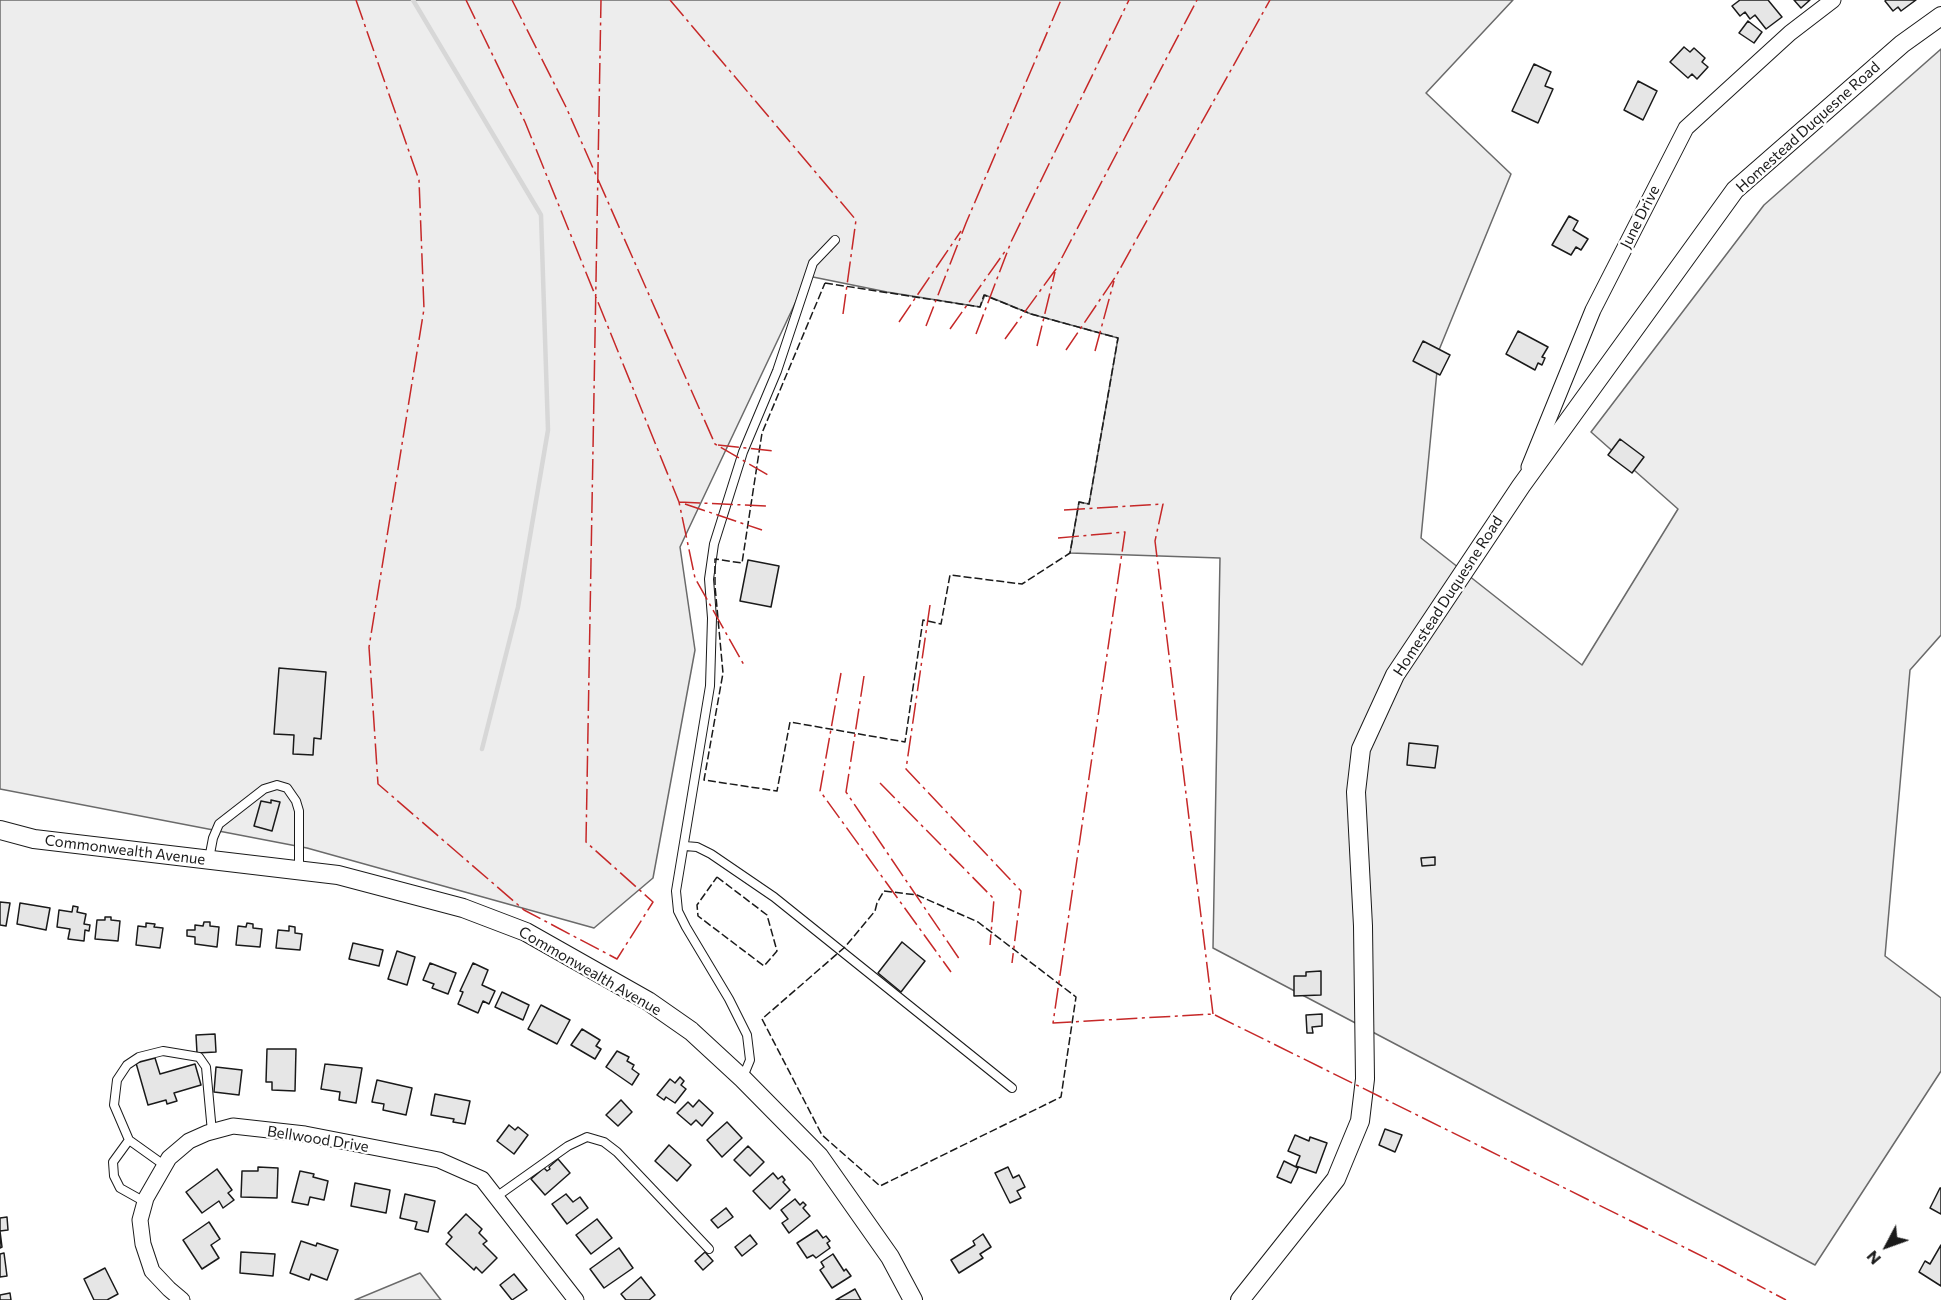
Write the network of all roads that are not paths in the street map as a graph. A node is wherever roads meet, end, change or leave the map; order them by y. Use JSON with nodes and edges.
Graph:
{"nodes":[{"id":1,"x":1833,"y":0,"type":"edge"},
{"id":2,"x":1941,"y":16,"type":"edge"},
{"id":3,"x":835,"y":240,"type":"dead end"},
{"id":4,"x":1521,"y":486,"type":"junction"},
{"id":5,"x":0,"y":830,"type":"edge"},
{"id":6,"x":684,"y":846,"type":"junction"},
{"id":7,"x":209,"y":859,"type":"junction"},
{"id":8,"x":299,"y":870,"type":"junction"},
{"id":9,"x":742,"y":1079,"type":"junction"},
{"id":10,"x":1012,"y":1088,"type":"dead end"},
{"id":11,"x":212,"y":1132,"type":"junction"},
{"id":12,"x":129,"y":1140,"type":"junction"},
{"id":13,"x":164,"y":1165,"type":"junction"},
{"id":14,"x":496,"y":1197,"type":"junction"},
{"id":15,"x":145,"y":1202,"type":"junction"},
{"id":16,"x":709,"y":1249,"type":"dead end"},
{"id":17,"x":182,"y":1300,"type":"edge"},
{"id":18,"x":576,"y":1300,"type":"edge"},
{"id":19,"x":913,"y":1300,"type":"edge"},
{"id":20,"x":1240,"y":1300,"type":"edge"}],
"edges":[{"from":1,"to":4,"type":"street","name":"June Drive"},
{"from":2,"to":4,"type":"street","name":"Homestead Duquesne Road"},
{"from":3,"to":6,"type":"lane"},
{"from":4,"to":20,"type":"street","name":"Homestead Duquesne Road"},
{"from":5,"to":7,"type":"street","name":"Commonwealth Avenue"},
{"from":6,"to":9,"type":"lane"},
{"from":6,"to":10,"type":"lane"},
{"from":7,"to":8,"type":"street","name":"Commonwealth Avenue"},
{"from":7,"to":8,"type":"lane"},
{"from":8,"to":9,"type":"street","name":"Commonwealth Avenue"},
{"from":9,"to":19,"type":"street","name":"Commonwealth Avenue"},
{"from":11,"to":12,"type":"lane"},
{"from":11,"to":13,"type":"street","name":"Bellwood Drive"},
{"from":11,"to":14,"type":"street","name":"Bellwood Drive"},
{"from":12,"to":13,"type":"lane"},
{"from":12,"to":15,"type":"lane"},
{"from":13,"to":15,"type":"street","name":"Bellwood Drive"},
{"from":14,"to":16,"type":"lane"},
{"from":14,"to":18,"type":"street","name":"Bellwood Drive"},
{"from":15,"to":17,"type":"street","name":"Bellwood Drive"}]}
